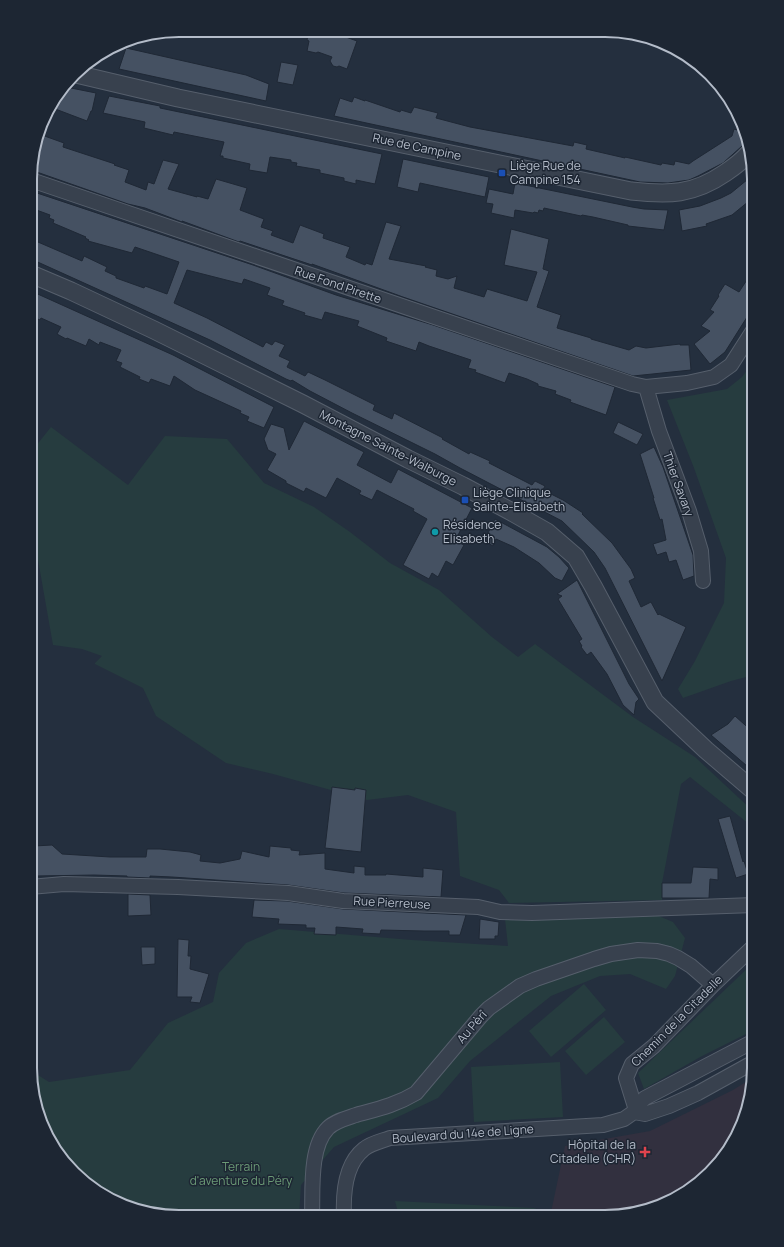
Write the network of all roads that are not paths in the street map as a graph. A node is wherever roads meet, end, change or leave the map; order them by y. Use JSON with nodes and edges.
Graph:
{"nodes":[{"id":1,"x":82,"y":75,"type":"edge"},
{"id":2,"x":745,"y":157,"type":"edge"},
{"id":3,"x":37,"y":182,"type":"edge"},
{"id":4,"x":37,"y":277,"type":"edge"},
{"id":5,"x":747,"y":340,"type":"edge"},
{"id":6,"x":646,"y":387,"type":"junction"},
{"id":7,"x":703,"y":582,"type":"dead end"},
{"id":8,"x":747,"y":785,"type":"edge"},
{"id":9,"x":37,"y":886,"type":"edge"},
{"id":10,"x":747,"y":905,"type":"edge"},
{"id":11,"x":747,"y":953,"type":"edge"},
{"id":12,"x":713,"y":985,"type":"junction"},
{"id":13,"x":747,"y":1045,"type":"edge"},
{"id":14,"x":747,"y":1066,"type":"edge"},
{"id":15,"x":634,"y":1110,"type":"junction"},
{"id":16,"x":312,"y":1210,"type":"edge"},
{"id":17,"x":344,"y":1210,"type":"edge"}],
"edges":[{"from":1,"to":2,"type":"street","name":"Rue de Campine"},
{"from":3,"to":6,"type":"street","name":"Rue Fond Pirette"},
{"from":4,"to":8,"type":"street","name":"Montagne Sainte-Walburge"},
{"from":5,"to":6,"type":"street"},
{"from":6,"to":7,"type":"street","name":"Thier Savary"},
{"from":9,"to":10,"type":"street","name":"Rue Pierreuse"},
{"from":11,"to":12,"type":"street","name":"Chemin de la Citadelle"},
{"from":12,"to":15,"type":"street","name":"Chemin de la Citadelle"},
{"from":12,"to":16,"type":"street","name":"Au Pèrî"},
{"from":13,"to":15,"type":"street","name":"Boulevard du 14e de Ligne"},
{"from":14,"to":15,"type":"street"},
{"from":15,"to":17,"type":"street","name":"Boulevard du 14e de Ligne"}]}
